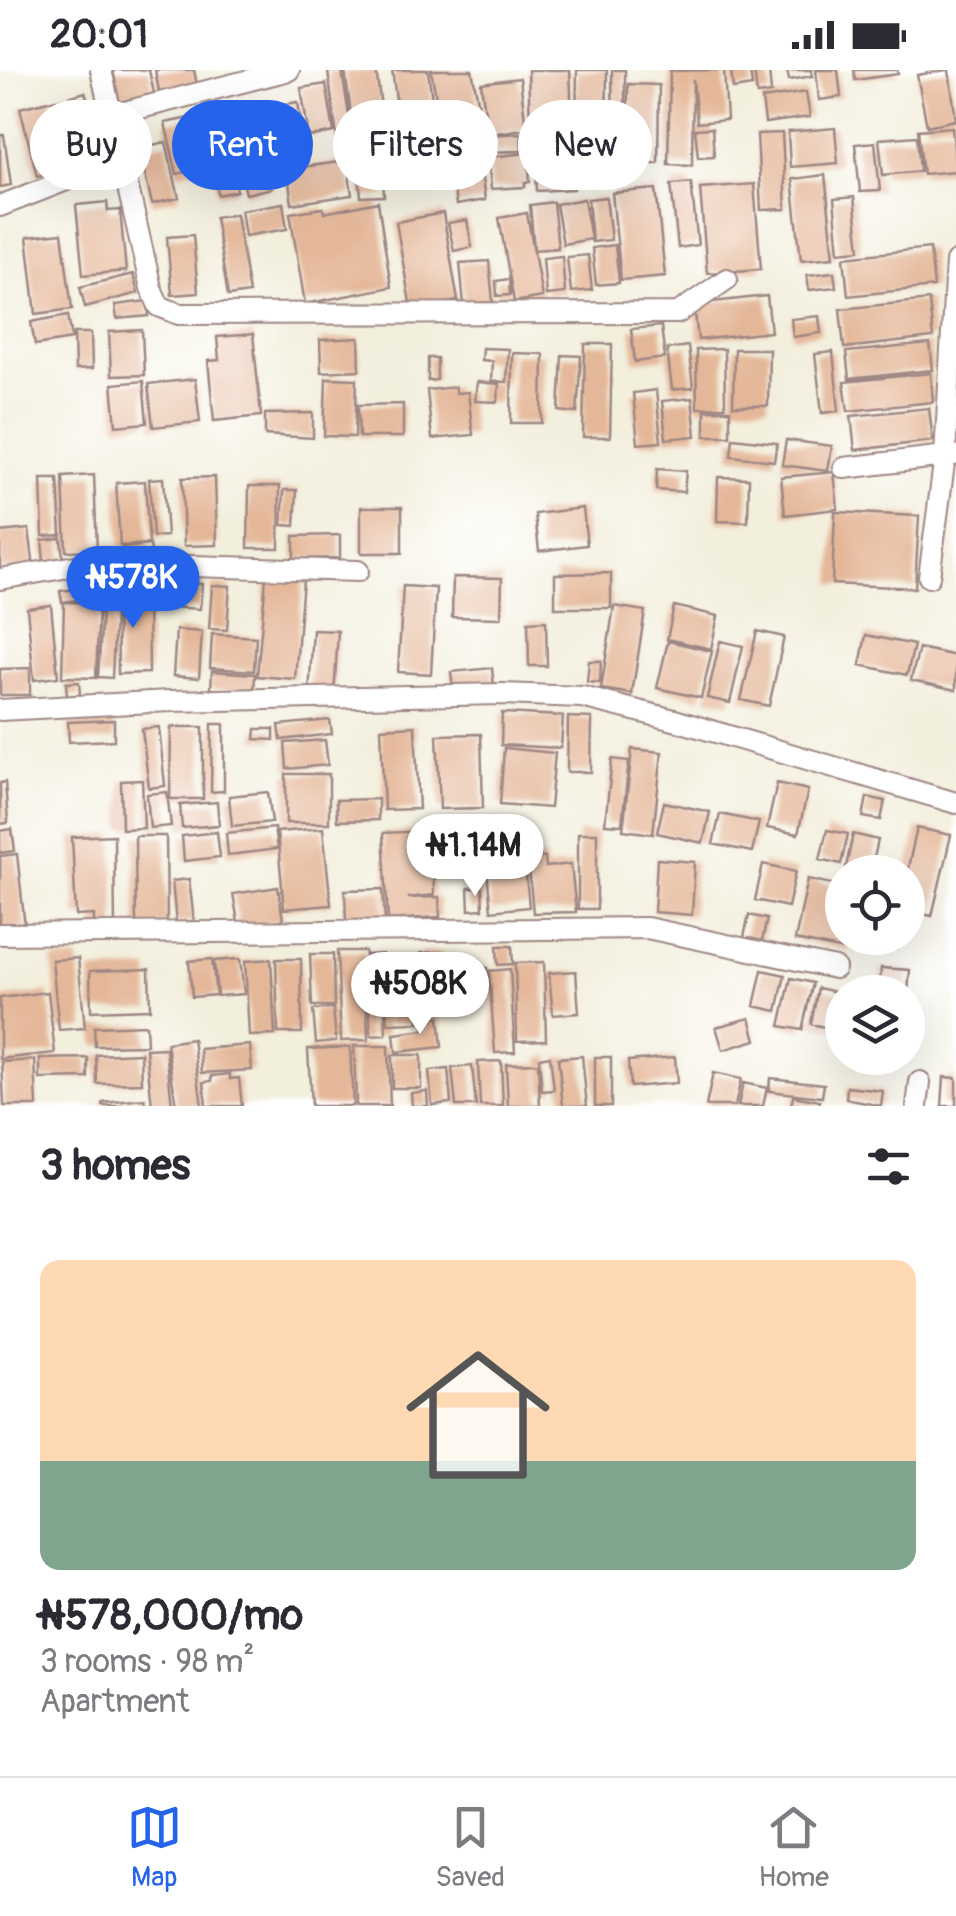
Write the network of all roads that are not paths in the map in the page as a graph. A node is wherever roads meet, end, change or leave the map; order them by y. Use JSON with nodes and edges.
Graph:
{"nodes":[{"id":1,"x":101,"y":70,"type":"edge"},
{"id":2,"x":289,"y":70,"type":"edge"},
{"id":3,"x":110,"y":100,"type":"edge"},
{"id":4,"x":152,"y":105,"type":"edge"},
{"id":5,"x":41,"y":190,"type":"edge"},
{"id":6,"x":130,"y":190,"type":"edge"},
{"id":7,"x":0,"y":206,"type":"edge"},
{"id":8,"x":956,"y":262,"type":"edge"},
{"id":9,"x":727,"y":279,"type":"dead end"},
{"id":10,"x":950,"y":455,"type":"edge"},
{"id":11,"x":844,"y":468,"type":"dead end"},
{"id":12,"x":358,"y":571,"type":"dead end"},
{"id":13,"x":929,"y":576,"type":"dead end"},
{"id":14,"x":0,"y":579,"type":"edge"},
{"id":15,"x":0,"y":710,"type":"edge"},
{"id":16,"x":956,"y":804,"type":"edge"},
{"id":17,"x":0,"y":934,"type":"edge"},
{"id":18,"x":835,"y":968,"type":"dead end"},
{"id":19,"x":920,"y":1082,"type":"dead end"},
{"id":20,"x":917,"y":1106,"type":"edge"}],
"edges":[{"from":1,"to":3,"type":"street"},
{"from":2,"to":4,"type":"street"},
{"from":5,"to":7,"type":"street"},
{"from":6,"to":9,"type":"street"},
{"from":8,"to":10,"type":"street"},
{"from":10,"to":11,"type":"street"},
{"from":10,"to":13,"type":"street"},
{"from":12,"to":14,"type":"street"},
{"from":15,"to":16,"type":"street"},
{"from":17,"to":18,"type":"street"},
{"from":19,"to":20,"type":"street"}]}
